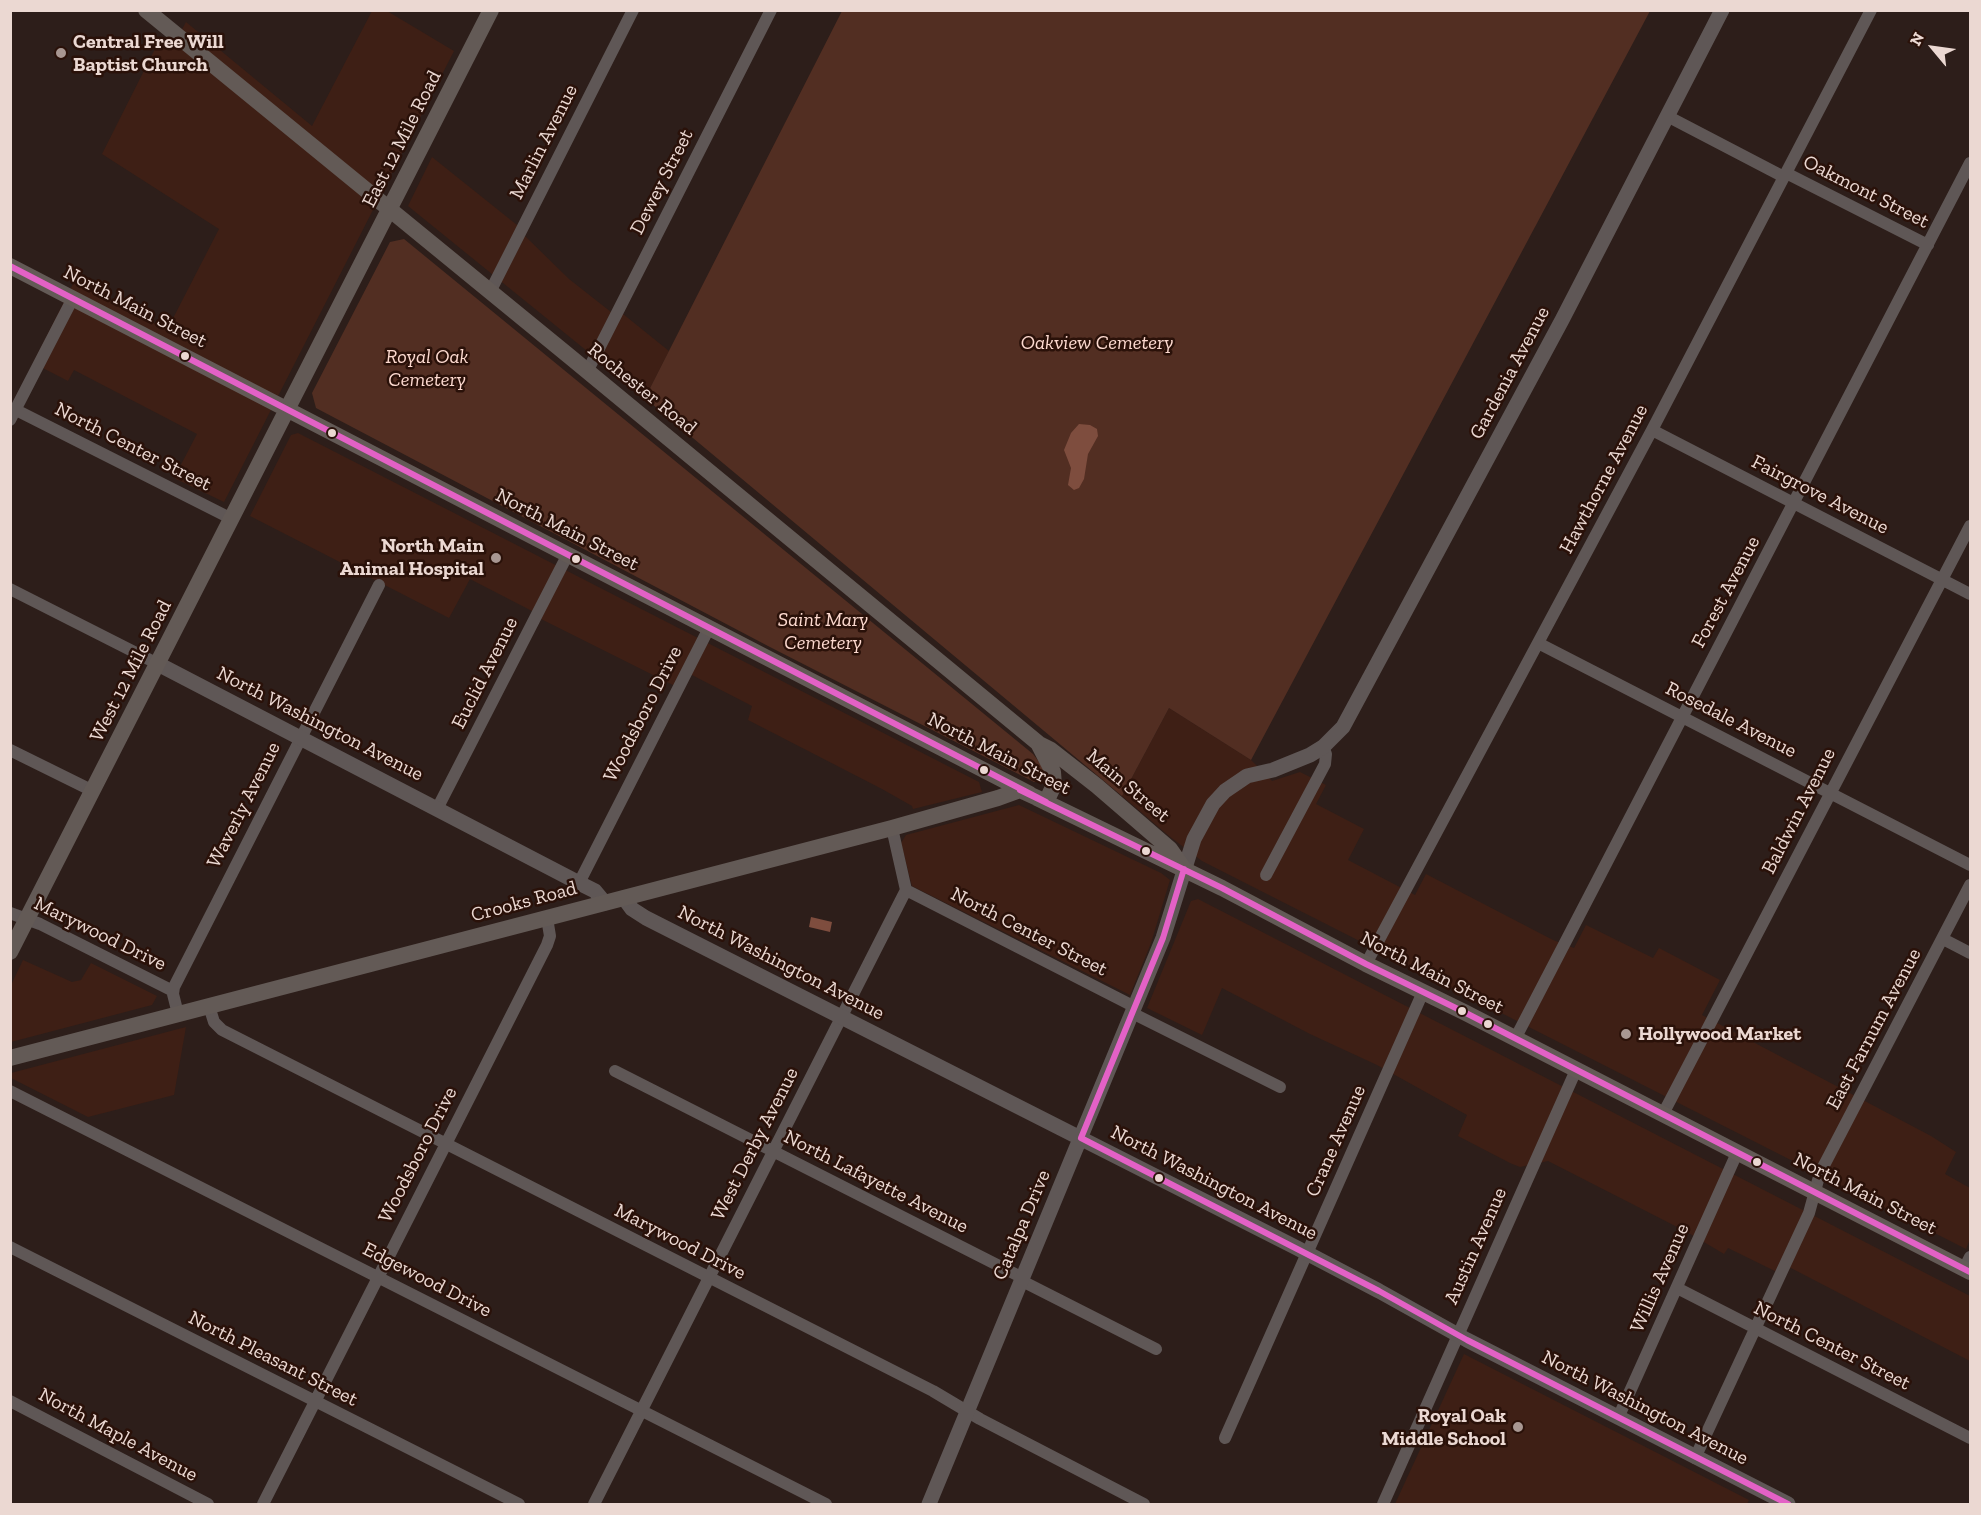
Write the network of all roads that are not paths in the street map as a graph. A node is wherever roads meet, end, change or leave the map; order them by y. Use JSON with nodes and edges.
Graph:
{"nodes":[{"id":1,"x":146,"y":10,"type":"edge"},
{"id":2,"x":491,"y":10,"type":"edge"},
{"id":3,"x":633,"y":10,"type":"edge"},
{"id":4,"x":771,"y":10,"type":"edge"},
{"id":5,"x":1722,"y":10,"type":"edge"},
{"id":6,"x":1871,"y":10,"type":"edge"},
{"id":7,"x":1668,"y":116,"type":"junction"},
{"id":8,"x":1971,"y":163,"type":"edge"},
{"id":9,"x":1785,"y":175,"type":"junction"},
{"id":10,"x":390,"y":210,"type":"junction"},
{"id":11,"x":1928,"y":245,"type":"junction"},
{"id":12,"x":10,"y":266,"type":"edge"},
{"id":13,"x":490,"y":292,"type":"junction"},
{"id":14,"x":73,"y":298,"type":"junction"},
{"id":15,"x":587,"y":372,"type":"junction"},
{"id":16,"x":288,"y":409,"type":"junction"},
{"id":17,"x":13,"y":415,"type":"edge"},
{"id":18,"x":1652,"y":430,"type":"junction"},
{"id":19,"x":1795,"y":503,"type":"junction"},
{"id":20,"x":232,"y":519,"type":"junction"},
{"id":21,"x":1971,"y":526,"type":"edge"},
{"id":22,"x":567,"y":554,"type":"junction"},
{"id":23,"x":1942,"y":579,"type":"junction"},
{"id":24,"x":379,"y":585,"type":"dead end"},
{"id":25,"x":10,"y":590,"type":"edge"},
{"id":26,"x":1971,"y":594,"type":"edge"},
{"id":27,"x":709,"y":628,"type":"junction"},
{"id":28,"x":1538,"y":643,"type":"junction"},
{"id":29,"x":158,"y":664,"type":"junction"},
{"id":30,"x":1683,"y":717,"type":"junction"},
{"id":31,"x":301,"y":738,"type":"junction"},
{"id":32,"x":1038,"y":744,"type":"junction"},
{"id":33,"x":1323,"y":747,"type":"junction"},
{"id":34,"x":10,"y":750,"type":"edge"},
{"id":35,"x":1020,"y":789,"type":"junction"},
{"id":36,"x":93,"y":791,"type":"junction"},
{"id":37,"x":1830,"y":793,"type":"junction"},
{"id":38,"x":1046,"y":802,"type":"junction"},
{"id":39,"x":437,"y":809,"type":"junction"},
{"id":40,"x":892,"y":828,"type":"junction"},
{"id":41,"x":1971,"y":865,"type":"edge"},
{"id":42,"x":1184,"y":869,"type":"junction"},
{"id":43,"x":1266,"y":875,"type":"dead end"},
{"id":44,"x":579,"y":883,"type":"junction"},
{"id":45,"x":1971,"y":885,"type":"edge"},
{"id":46,"x":906,"y":890,"type":"junction"},
{"id":47,"x":624,"y":898,"type":"junction"},
{"id":48,"x":605,"y":903,"type":"junction"},
{"id":49,"x":10,"y":913,"type":"edge"},
{"id":50,"x":547,"y":918,"type":"junction"},
{"id":51,"x":28,"y":920,"type":"junction"},
{"id":52,"x":1942,"y":939,"type":"junction"},
{"id":53,"x":10,"y":952,"type":"edge"},
{"id":54,"x":1971,"y":953,"type":"edge"},
{"id":55,"x":1153,"y":962,"type":"joint"},
{"id":56,"x":1366,"y":964,"type":"junction"},
{"id":57,"x":173,"y":991,"type":"junction"},
{"id":58,"x":1423,"y":992,"type":"junction"},
{"id":59,"x":209,"y":1006,"type":"junction"},
{"id":60,"x":1134,"y":1010,"type":"junction"},
{"id":61,"x":178,"y":1014,"type":"junction"},
{"id":62,"x":841,"y":1017,"type":"junction"},
{"id":63,"x":1515,"y":1039,"type":"junction"},
{"id":64,"x":10,"y":1058,"type":"edge"},
{"id":65,"x":1576,"y":1070,"type":"junction"},
{"id":66,"x":615,"y":1071,"type":"dead end"},
{"id":67,"x":1280,"y":1087,"type":"dead end"},
{"id":68,"x":10,"y":1091,"type":"edge"},
{"id":69,"x":1663,"y":1114,"type":"junction"},
{"id":70,"x":1081,"y":1138,"type":"junction"},
{"id":71,"x":444,"y":1144,"type":"junction"},
{"id":72,"x":773,"y":1152,"type":"junction"},
{"id":73,"x":1737,"y":1153,"type":"junction"},
{"id":74,"x":1815,"y":1192,"type":"junction"},
{"id":75,"x":10,"y":1247,"type":"edge"},
{"id":76,"x":1307,"y":1253,"type":"junction"},
{"id":77,"x":1968,"y":1266,"type":"edge"},
{"id":78,"x":377,"y":1277,"type":"junction"},
{"id":79,"x":709,"y":1278,"type":"junction"},
{"id":80,"x":1022,"y":1280,"type":"junction"},
{"id":81,"x":1677,"y":1288,"type":"junction"},
{"id":82,"x":1755,"y":1329,"type":"junction"},
{"id":83,"x":1459,"y":1335,"type":"junction"},
{"id":84,"x":1156,"y":1349,"type":"dead end"},
{"id":85,"x":10,"y":1401,"type":"edge"},
{"id":86,"x":315,"y":1402,"type":"junction"},
{"id":87,"x":642,"y":1411,"type":"junction"},
{"id":88,"x":968,"y":1411,"type":"junction"},
{"id":89,"x":1618,"y":1418,"type":"junction"},
{"id":90,"x":1226,"y":1438,"type":"dead end"},
{"id":91,"x":1971,"y":1438,"type":"edge"},
{"id":92,"x":1695,"y":1458,"type":"junction"},
{"id":93,"x":208,"y":1504,"type":"edge"},
{"id":94,"x":262,"y":1504,"type":"edge"},
{"id":95,"x":519,"y":1504,"type":"edge"},
{"id":96,"x":594,"y":1504,"type":"edge"},
{"id":97,"x":826,"y":1504,"type":"edge"},
{"id":98,"x":929,"y":1504,"type":"edge"},
{"id":99,"x":1144,"y":1504,"type":"edge"},
{"id":100,"x":1383,"y":1504,"type":"edge"},
{"id":101,"x":1788,"y":1504,"type":"edge"}],
"edges":[{"from":1,"to":10,"type":"main road","name":"Rochester Road"},
{"from":2,"to":10,"type":"main road","name":"East 12 Mile Road"},
{"from":3,"to":13,"type":"street","name":"Marlin Avenue"},
{"from":4,"to":15,"type":"street","name":"Dewey Street"},
{"from":5,"to":7,"type":"street","name":"Gardenia Avenue"},
{"from":6,"to":9,"type":"street","name":"Hawthorne Avenue"},
{"from":7,"to":9,"type":"street","name":"Oakmont Street"},
{"from":7,"to":33,"type":"street","name":"Gardenia Avenue"},
{"from":8,"to":11,"type":"street","name":"Forest Avenue"},
{"from":9,"to":11,"type":"street","name":"Oakmont Street"},
{"from":9,"to":18,"type":"street","name":"Hawthorne Avenue"},
{"from":10,"to":13,"type":"main road","name":"Rochester Road"},
{"from":10,"to":16,"type":"main road","name":"East 12 Mile Road"},
{"from":11,"to":19,"type":"street","name":"Forest Avenue"},
{"from":12,"to":14,"type":"main road","name":"North Main Street"},
{"from":13,"to":15,"type":"main road","name":"Rochester Road"},
{"from":14,"to":16,"type":"main road","name":"North Main Street"},
{"from":14,"to":17,"type":"street"},
{"from":15,"to":32,"type":"main road","name":"Rochester Road"},
{"from":16,"to":20,"type":"main road","name":"West 12 Mile Road"},
{"from":16,"to":22,"type":"main road","name":"North Main Street"},
{"from":17,"to":20,"type":"street","name":"North Center Street"},
{"from":18,"to":19,"type":"street","name":"Fairgrove Avenue"},
{"from":18,"to":28,"type":"street","name":"Hawthorne Avenue"},
{"from":19,"to":23,"type":"street","name":"Fairgrove Avenue"},
{"from":19,"to":30,"type":"street","name":"Forest Avenue"},
{"from":20,"to":29,"type":"main road","name":"West 12 Mile Road"},
{"from":21,"to":23,"type":"street","name":"Baldwin Avenue"},
{"from":22,"to":27,"type":"main road","name":"North Main Street"},
{"from":22,"to":39,"type":"street","name":"Euclid Avenue"},
{"from":23,"to":26,"type":"street","name":"Fairgrove Avenue"},
{"from":23,"to":37,"type":"street","name":"Baldwin Avenue"},
{"from":24,"to":31,"type":"street","name":"Waverly Avenue"},
{"from":25,"to":29,"type":"street","name":"North Washington Avenue"},
{"from":27,"to":35,"type":"main road","name":"North Main Street"},
{"from":27,"to":44,"type":"street","name":"Woodsboro Drive"},
{"from":28,"to":30,"type":"street","name":"Rosedale Avenue"},
{"from":28,"to":56,"type":"street","name":"Hawthorne Avenue"},
{"from":29,"to":31,"type":"street","name":"North Washington Avenue"},
{"from":29,"to":36,"type":"main road","name":"West 12 Mile Road"},
{"from":30,"to":37,"type":"street","name":"Rosedale Avenue"},
{"from":30,"to":63,"type":"street","name":"Forest Avenue"},
{"from":31,"to":39,"type":"street","name":"North Washington Avenue"},
{"from":31,"to":57,"type":"street","name":"Waverly Avenue"},
{"from":32,"to":38,"type":"main road","name":"Rochester Road"},
{"from":32,"to":42,"type":"main road","name":"Main Street"},
{"from":33,"to":42,"type":"street","name":"Gardenia Avenue"},
{"from":33,"to":43,"type":"street"},
{"from":34,"to":36,"type":"street"},
{"from":35,"to":38,"type":"main road"},
{"from":35,"to":40,"type":"main road","name":"Crooks Road"},
{"from":36,"to":51,"type":"main road","name":"West 12 Mile Road"},
{"from":37,"to":41,"type":"street","name":"Rosedale Avenue"},
{"from":37,"to":69,"type":"street","name":"Baldwin Avenue"},
{"from":38,"to":42,"type":"main road","name":"North Main Street"},
{"from":39,"to":44,"type":"street","name":"North Washington Avenue"},
{"from":40,"to":46,"type":"street"},
{"from":40,"to":47,"type":"main road","name":"Crooks Road"},
{"from":42,"to":55,"type":"street","name":"Gardenia Avenue"},
{"from":42,"to":56,"type":"main road","name":"North Main Street"},
{"from":44,"to":48,"type":"street","name":"North Washington Avenue"},
{"from":45,"to":52,"type":"street","name":"East Farnum Avenue"},
{"from":46,"to":60,"type":"street","name":"North Center Street"},
{"from":46,"to":62,"type":"street","name":"West Derby Avenue"},
{"from":47,"to":48,"type":"main road","name":"Crooks Road"},
{"from":47,"to":62,"type":"street","name":"North Washington Avenue"},
{"from":48,"to":50,"type":"main road","name":"Crooks Road"},
{"from":49,"to":51,"type":"street","name":"Marywood Drive"},
{"from":50,"to":59,"type":"main road","name":"Crooks Road"},
{"from":50,"to":71,"type":"street","name":"Woodsboro Drive"},
{"from":51,"to":53,"type":"main road","name":"West 12 Mile Road"},
{"from":51,"to":57,"type":"street","name":"Marywood Drive"},
{"from":52,"to":54,"type":"street"},
{"from":52,"to":74,"type":"street","name":"East Farnum Avenue"},
{"from":55,"to":60,"type":"street","name":"Catalpa Drive"},
{"from":56,"to":58,"type":"main road","name":"North Main Street"},
{"from":57,"to":61,"type":"street"},
{"from":58,"to":63,"type":"main road","name":"North Main Street"},
{"from":58,"to":76,"type":"street","name":"Crane Avenue"},
{"from":59,"to":61,"type":"main road","name":"Crooks Road"},
{"from":59,"to":71,"type":"street","name":"Marywood Drive"},
{"from":60,"to":67,"type":"street","name":"North Center Street"},
{"from":60,"to":70,"type":"street","name":"Catalpa Drive"},
{"from":61,"to":64,"type":"main road","name":"Crooks Road"},
{"from":62,"to":70,"type":"street","name":"North Washington Avenue"},
{"from":62,"to":72,"type":"street","name":"West Derby Avenue"},
{"from":63,"to":65,"type":"main road","name":"North Main Street"},
{"from":65,"to":69,"type":"main road","name":"North Main Street"},
{"from":65,"to":83,"type":"street","name":"Austin Avenue"},
{"from":66,"to":72,"type":"street","name":"North Lafayette Avenue"},
{"from":68,"to":78,"type":"street","name":"Edgewood Drive"},
{"from":69,"to":73,"type":"main road","name":"North Main Street"},
{"from":70,"to":76,"type":"street","name":"North Washington Avenue"},
{"from":70,"to":80,"type":"street","name":"Catalpa Drive"},
{"from":71,"to":78,"type":"street","name":"Woodsboro Drive"},
{"from":71,"to":79,"type":"street","name":"Marywood Drive"},
{"from":72,"to":79,"type":"street","name":"West Derby Avenue"},
{"from":72,"to":80,"type":"street","name":"North Lafayette Avenue"},
{"from":73,"to":74,"type":"main road","name":"North Main Street"},
{"from":73,"to":81,"type":"street","name":"Willis Avenue"},
{"from":74,"to":77,"type":"main road","name":"North Main Street"},
{"from":74,"to":82,"type":"street","name":"East Farnum Avenue"},
{"from":75,"to":86,"type":"street","name":"North Pleasant Street"},
{"from":76,"to":83,"type":"street","name":"North Washington Avenue"},
{"from":76,"to":90,"type":"street","name":"Crane Avenue"},
{"from":78,"to":86,"type":"street","name":"Woodsboro Drive"},
{"from":78,"to":87,"type":"street","name":"Edgewood Drive"},
{"from":79,"to":87,"type":"street","name":"West Derby Avenue"},
{"from":79,"to":88,"type":"street","name":"Marywood Drive"},
{"from":80,"to":84,"type":"street","name":"North Lafayette Avenue"},
{"from":80,"to":88,"type":"street","name":"Catalpa Drive"},
{"from":81,"to":82,"type":"street","name":"North Center Street"},
{"from":81,"to":89,"type":"street","name":"Willis Avenue"},
{"from":82,"to":91,"type":"street","name":"North Center Street"},
{"from":82,"to":92,"type":"street","name":"East Farnum Avenue"},
{"from":83,"to":89,"type":"street","name":"North Washington Avenue"},
{"from":83,"to":100,"type":"street","name":"Austin Avenue"},
{"from":85,"to":93,"type":"street","name":"North Maple Avenue"},
{"from":86,"to":94,"type":"street","name":"Woodsboro Drive"},
{"from":86,"to":95,"type":"street","name":"North Pleasant Street"},
{"from":87,"to":96,"type":"street","name":"West Derby Avenue"},
{"from":87,"to":97,"type":"street","name":"Edgewood Drive"},
{"from":88,"to":98,"type":"street","name":"Catalpa Drive"},
{"from":88,"to":99,"type":"street","name":"Marywood Drive"},
{"from":89,"to":92,"type":"street","name":"North Washington Avenue"},
{"from":92,"to":101,"type":"street","name":"North Washington Avenue"}]}
